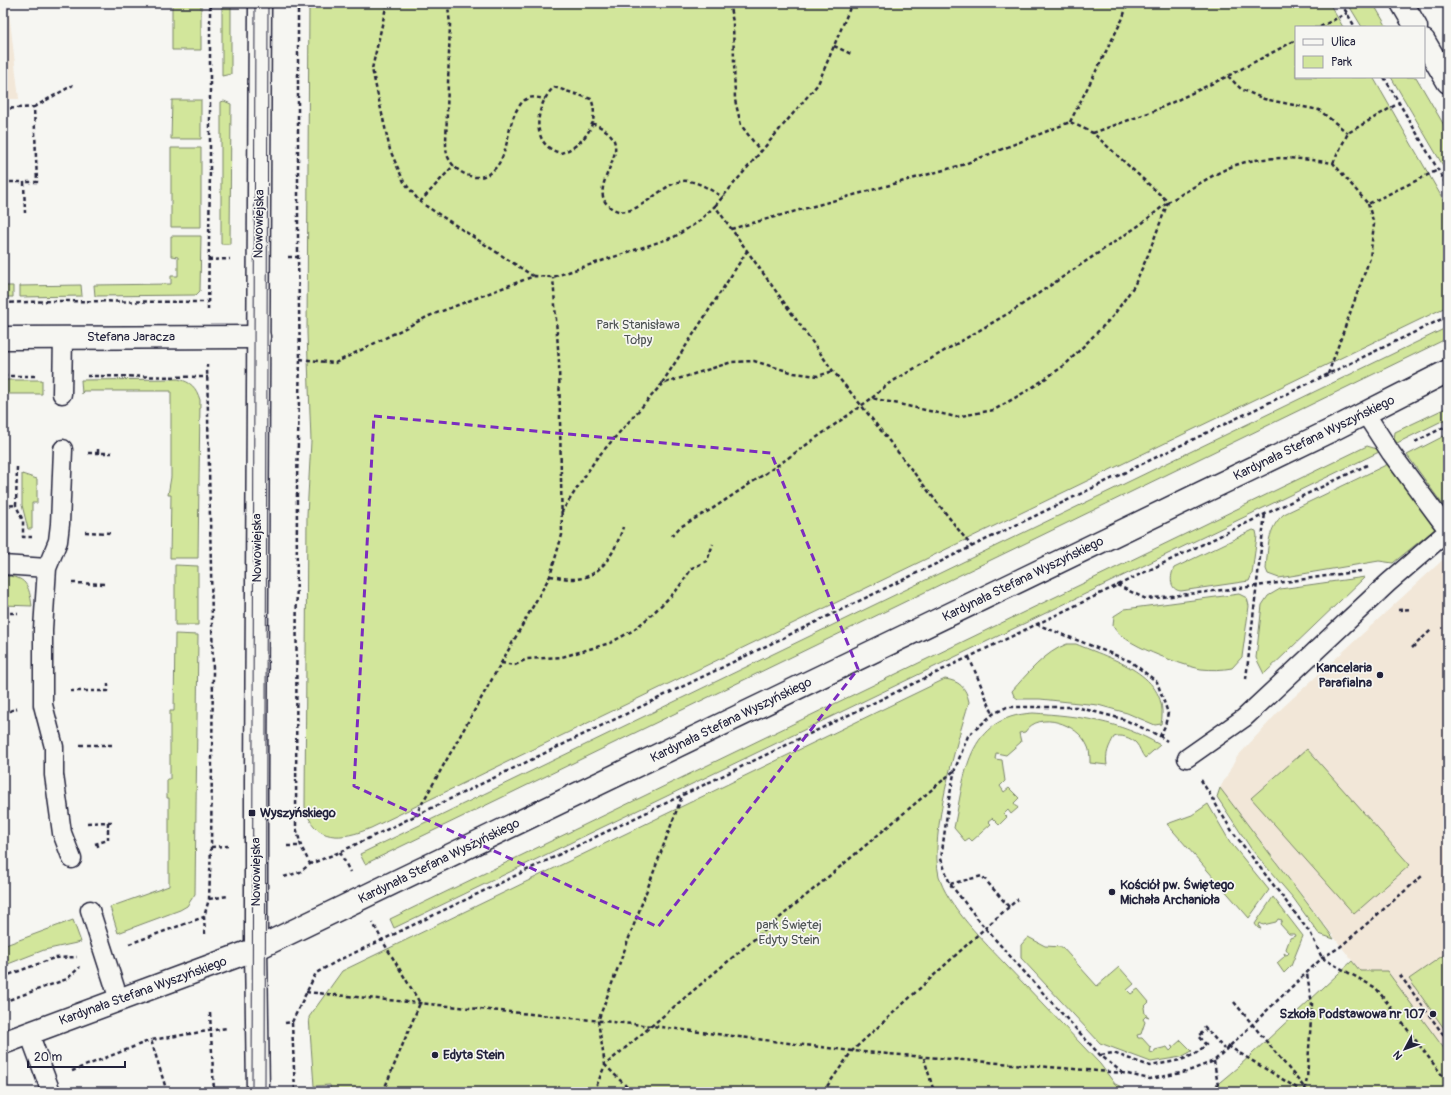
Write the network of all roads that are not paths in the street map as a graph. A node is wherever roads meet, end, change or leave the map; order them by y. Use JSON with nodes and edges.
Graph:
{"nodes":[{"id":1,"x":260,"y":3,"type":"edge"},
{"id":2,"x":1402,"y":3,"type":"edge"},
{"id":3,"x":1415,"y":26,"type":"edge"},
{"id":4,"x":1425,"y":43,"type":"edge"},
{"id":5,"x":1448,"y":82,"type":"edge"},
{"id":6,"x":63,"y":337,"type":"junction"},
{"id":7,"x":259,"y":337,"type":"junction"},
{"id":8,"x":3,"y":338,"type":"edge"},
{"id":9,"x":1448,"y":371,"type":"edge"},
{"id":10,"x":62,"y":394,"type":"dead end"},
{"id":11,"x":1365,"y":413,"type":"junction"},
{"id":12,"x":63,"y":449,"type":"dead end"},
{"id":13,"x":1448,"y":530,"type":"edge"},
{"id":14,"x":3,"y":565,"type":"edge"},
{"id":15,"x":47,"y":568,"type":"junction"},
{"id":16,"x":1187,"y":758,"type":"road end"},
{"id":17,"x":72,"y":859,"type":"dead end"},
{"id":18,"x":90,"y":910,"type":"dead end"},
{"id":19,"x":256,"y":949,"type":"junction"},
{"id":20,"x":119,"y":1000,"type":"junction"},
{"id":21,"x":29,"y":1033,"type":"junction"},
{"id":22,"x":3,"y":1043,"type":"edge"},
{"id":23,"x":49,"y":1086,"type":"edge"},
{"id":24,"x":258,"y":1092,"type":"edge"}],
"edges":[{"from":1,"to":7,"type":"main road","name":"Nowowiejska"},
{"from":2,"to":3,"type":"main road"},
{"from":4,"to":5,"type":"main road"},
{"from":6,"to":7,"type":"main road","name":"Stefana Jaracza"},
{"from":6,"to":8,"type":"main road","name":"Stefana Jaracza"},
{"from":6,"to":10,"type":"lane"},
{"from":7,"to":19,"type":"main road","name":"Nowowiejska"},
{"from":9,"to":11,"type":"main road","name":"Kardynała Stefana Wyszyńskiego"},
{"from":11,"to":13,"type":"lane"},
{"from":11,"to":19,"type":"main road","name":"Kardynała Stefana Wyszyńskiego"},
{"from":12,"to":15,"type":"lane"},
{"from":13,"to":16,"type":"lane"},
{"from":14,"to":15,"type":"lane"},
{"from":15,"to":17,"type":"lane"},
{"from":18,"to":20,"type":"lane"},
{"from":19,"to":20,"type":"main road","name":"Kardynała Stefana Wyszyńskiego"},
{"from":19,"to":24,"type":"main road","name":"Nowowiejska"},
{"from":20,"to":21,"type":"main road","name":"Kardynała Stefana Wyszyńskiego"},
{"from":21,"to":22,"type":"main road","name":"Kardynała Stefana Wyszyńskiego"},
{"from":21,"to":23,"type":"lane"}]}
